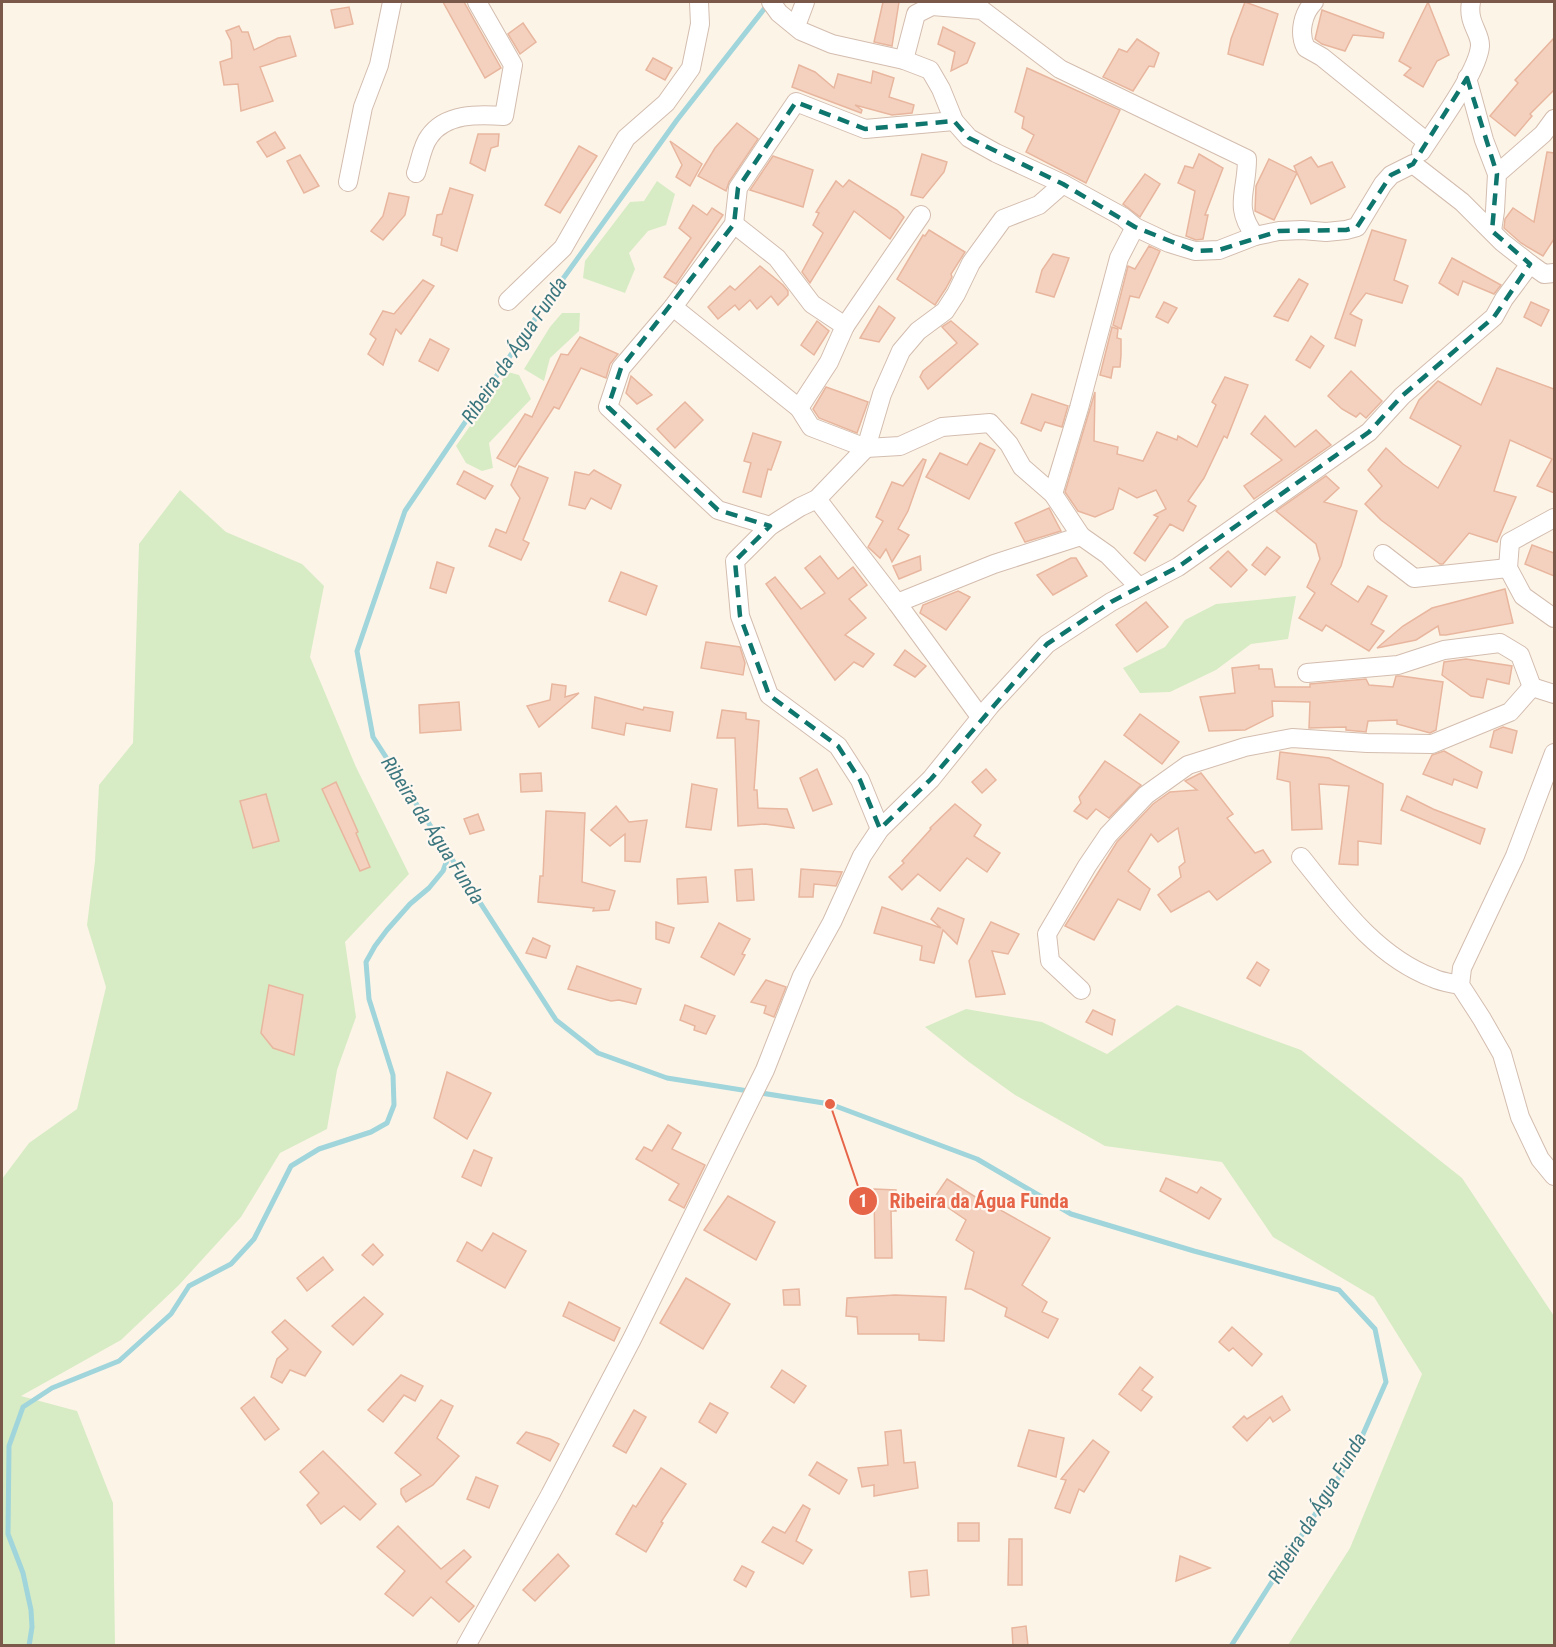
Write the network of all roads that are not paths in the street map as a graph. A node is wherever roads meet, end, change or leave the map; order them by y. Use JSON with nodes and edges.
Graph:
{"nodes":[{"id":1,"x":392,"y":2,"type":"edge"},
{"id":2,"x":477,"y":2,"type":"edge"},
{"id":3,"x":699,"y":2,"type":"edge"},
{"id":4,"x":771,"y":2,"type":"edge"},
{"id":5,"x":805,"y":2,"type":"edge"},
{"id":6,"x":1314,"y":2,"type":"edge"},
{"id":7,"x":1470,"y":2,"type":"edge"},
{"id":8,"x":933,"y":4,"type":"edge"},
{"id":9,"x":985,"y":6,"type":"edge"},
{"id":10,"x":796,"y":26,"type":"junction"},
{"id":11,"x":904,"y":60,"type":"junction"},
{"id":12,"x":1467,"y":78,"type":"junction"},
{"id":13,"x":1554,"y":119,"type":"edge"},
{"id":14,"x":954,"y":121,"type":"junction"},
{"id":15,"x":1549,"y":138,"type":"edge"},
{"id":16,"x":1427,"y":142,"type":"junction"},
{"id":17,"x":1413,"y":164,"type":"junction"},
{"id":18,"x":416,"y":173,"type":"dead end"},
{"id":19,"x":1497,"y":174,"type":"junction"},
{"id":20,"x":348,"y":182,"type":"dead end"},
{"id":21,"x":1063,"y":184,"type":"junction"},
{"id":22,"x":921,"y":215,"type":"dead end"},
{"id":23,"x":734,"y":224,"type":"junction"},
{"id":24,"x":1135,"y":227,"type":"junction"},
{"id":25,"x":1492,"y":231,"type":"junction"},
{"id":26,"x":1255,"y":236,"type":"junction"},
{"id":27,"x":1530,"y":264,"type":"junction"},
{"id":28,"x":1554,"y":273,"type":"edge"},
{"id":29,"x":508,"y":301,"type":"dead end"},
{"id":30,"x":673,"y":306,"type":"junction"},
{"id":31,"x":845,"y":326,"type":"junction"},
{"id":32,"x":799,"y":408,"type":"junction"},
{"id":33,"x":866,"y":448,"type":"junction"},
{"id":34,"x":1053,"y":494,"type":"junction"},
{"id":35,"x":817,"y":499,"type":"junction"},
{"id":36,"x":1554,"y":518,"type":"edge"},
{"id":37,"x":770,"y":526,"type":"junction"},
{"id":38,"x":1080,"y":537,"type":"junction"},
{"id":39,"x":1383,"y":554,"type":"dead end"},
{"id":40,"x":1508,"y":567,"type":"junction"},
{"id":41,"x":1139,"y":587,"type":"junction"},
{"id":42,"x":897,"y":603,"type":"junction"},
{"id":43,"x":1554,"y":618,"type":"edge"},
{"id":44,"x":1307,"y":673,"type":"dead end"},
{"id":45,"x":1532,"y":687,"type":"junction"},
{"id":46,"x":1554,"y":694,"type":"edge"},
{"id":47,"x":981,"y":718,"type":"junction"},
{"id":48,"x":1554,"y":753,"type":"edge"},
{"id":49,"x":880,"y":829,"type":"junction"},
{"id":50,"x":1300,"y":857,"type":"dead end"},
{"id":51,"x":1460,"y":985,"type":"junction"},
{"id":52,"x":1081,"y":990,"type":"dead end"},
{"id":53,"x":1554,"y":1176,"type":"edge"},
{"id":54,"x":466,"y":1646,"type":"edge"}],
"edges":[{"from":1,"to":20,"type":"street"},
{"from":2,"to":18,"type":"street"},
{"from":3,"to":29,"type":"street"},
{"from":4,"to":10,"type":"street"},
{"from":5,"to":10,"type":"street"},
{"from":6,"to":16,"type":"street"},
{"from":7,"to":12,"type":"street"},
{"from":8,"to":9,"type":"street"},
{"from":8,"to":11,"type":"street"},
{"from":9,"to":26,"type":"street"},
{"from":10,"to":11,"type":"street"},
{"from":11,"to":14,"type":"street"},
{"from":12,"to":16,"type":"street"},
{"from":12,"to":19,"type":"street"},
{"from":13,"to":15,"type":"street"},
{"from":14,"to":21,"type":"street"},
{"from":14,"to":23,"type":"street"},
{"from":15,"to":19,"type":"street"},
{"from":16,"to":17,"type":"street"},
{"from":17,"to":25,"type":"street"},
{"from":17,"to":26,"type":"street"},
{"from":19,"to":25,"type":"street"},
{"from":21,"to":24,"type":"street"},
{"from":21,"to":33,"type":"street"},
{"from":22,"to":31,"type":"street"},
{"from":23,"to":30,"type":"street"},
{"from":23,"to":31,"type":"street"},
{"from":24,"to":26,"type":"street"},
{"from":24,"to":34,"type":"street"},
{"from":25,"to":27,"type":"street"},
{"from":27,"to":28,"type":"street"},
{"from":27,"to":41,"type":"street"},
{"from":30,"to":32,"type":"street"},
{"from":30,"to":37,"type":"street"},
{"from":31,"to":32,"type":"street"},
{"from":32,"to":33,"type":"street"},
{"from":33,"to":34,"type":"street"},
{"from":33,"to":35,"type":"street"},
{"from":34,"to":38,"type":"street"},
{"from":35,"to":37,"type":"street"},
{"from":35,"to":42,"type":"street"},
{"from":36,"to":40,"type":"street"},
{"from":37,"to":49,"type":"street"},
{"from":38,"to":41,"type":"street"},
{"from":38,"to":42,"type":"street"},
{"from":39,"to":40,"type":"street"},
{"from":40,"to":43,"type":"street"},
{"from":41,"to":47,"type":"street"},
{"from":42,"to":47,"type":"street"},
{"from":44,"to":45,"type":"street"},
{"from":45,"to":46,"type":"street"},
{"from":45,"to":52,"type":"street"},
{"from":47,"to":49,"type":"street"},
{"from":48,"to":51,"type":"street"},
{"from":49,"to":54,"type":"street"},
{"from":50,"to":51,"type":"street"},
{"from":51,"to":53,"type":"street"}]}
